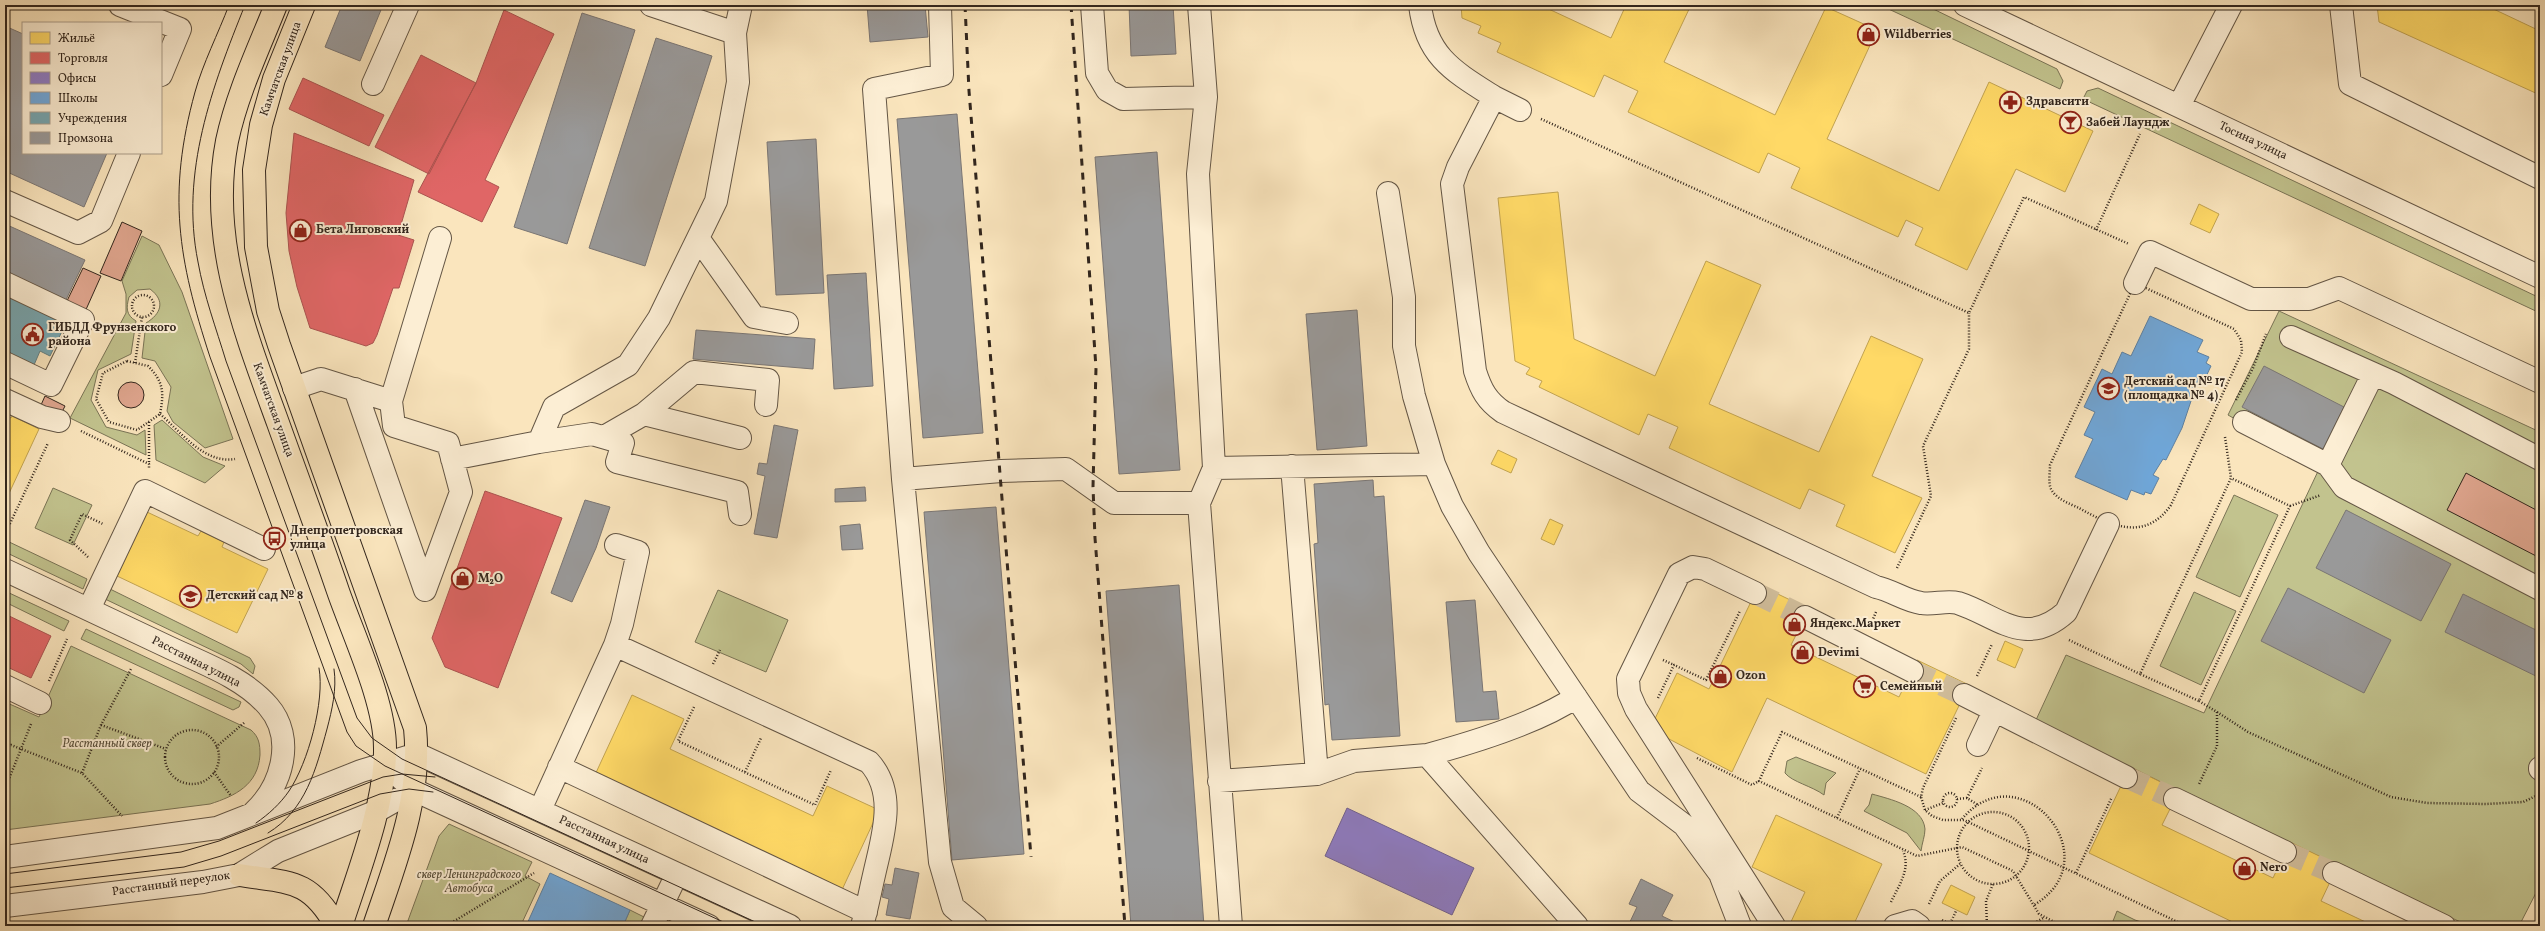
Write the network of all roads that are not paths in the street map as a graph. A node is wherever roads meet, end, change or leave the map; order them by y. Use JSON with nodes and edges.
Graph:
{"nodes":[{"id":1,"x":120,"y":5,"type":"edge"},
{"id":2,"x":276,"y":5,"type":"edge"},
{"id":3,"x":304,"y":5,"type":"edge"},
{"id":4,"x":408,"y":5,"type":"edge"},
{"id":5,"x":651,"y":5,"type":"edge"},
{"id":6,"x":741,"y":5,"type":"edge"},
{"id":7,"x":940,"y":5,"type":"edge"},
{"id":8,"x":1092,"y":5,"type":"edge"},
{"id":9,"x":1199,"y":5,"type":"edge"},
{"id":10,"x":1420,"y":5,"type":"edge"},
{"id":11,"x":1966,"y":5,"type":"edge"},
{"id":12,"x":2231,"y":5,"type":"edge"},
{"id":13,"x":2341,"y":5,"type":"edge"},
{"id":14,"x":734,"y":33,"type":"junction"},
{"id":15,"x":162,"y":72,"type":"edge"},
{"id":16,"x":373,"y":84,"type":"dead end"},
{"id":17,"x":1206,"y":97,"type":"junction"},
{"id":18,"x":1494,"y":97,"type":"junction"},
{"id":19,"x":2180,"y":106,"type":"junction"},
{"id":20,"x":1520,"y":110,"type":"road end"},
{"id":21,"x":129,"y":154,"type":"edge"},
{"id":22,"x":2540,"y":178,"type":"edge"},
{"id":23,"x":1388,"y":193,"type":"dead end"},
{"id":24,"x":5,"y":200,"type":"edge"},
{"id":25,"x":440,"y":238,"type":"dead end"},
{"id":26,"x":698,"y":238,"type":"junction"},
{"id":27,"x":2540,"y":277,"type":"edge"},
{"id":28,"x":5,"y":283,"type":"edge"},
{"id":29,"x":2135,"y":283,"type":"road end"},
{"id":30,"x":787,"y":323,"type":"dead end"},
{"id":31,"x":2291,"y":337,"type":"dead end"},
{"id":32,"x":5,"y":363,"type":"edge"},
{"id":33,"x":2372,"y":374,"type":"junction"},
{"id":34,"x":2540,"y":382,"type":"edge"},
{"id":35,"x":294,"y":388,"type":"junction"},
{"id":36,"x":355,"y":389,"type":"junction"},
{"id":37,"x":5,"y":400,"type":"edge"},
{"id":38,"x":391,"y":400,"type":"junction"},
{"id":39,"x":766,"y":405,"type":"dead end"},
{"id":40,"x":644,"y":414,"type":"junction"},
{"id":41,"x":59,"y":421,"type":"road end"},
{"id":42,"x":2244,"y":422,"type":"dead end"},
{"id":43,"x":604,"y":437,"type":"junction"},
{"id":44,"x":740,"y":438,"type":"dead end"},
{"id":45,"x":539,"y":442,"type":"junction"},
{"id":46,"x":2540,"y":459,"type":"edge"},
{"id":47,"x":452,"y":460,"type":"junction"},
{"id":48,"x":1434,"y":464,"type":"junction"},
{"id":49,"x":2328,"y":465,"type":"junction"},
{"id":50,"x":1292,"y":466,"type":"junction"},
{"id":51,"x":1214,"y":468,"type":"junction"},
{"id":52,"x":903,"y":479,"type":"junction"},
{"id":53,"x":1199,"y":503,"type":"junction"},
{"id":54,"x":740,"y":514,"type":"dead end"},
{"id":55,"x":2108,"y":524,"type":"road end"},
{"id":56,"x":616,"y":545,"type":"dead end"},
{"id":57,"x":264,"y":549,"type":"dead end"},
{"id":58,"x":5,"y":570,"type":"edge"},
{"id":59,"x":2540,"y":589,"type":"edge"},
{"id":60,"x":1752,"y":592,"type":"tunnel mouth"},
{"id":61,"x":89,"y":609,"type":"junction"},
{"id":62,"x":1805,"y":617,"type":"tunnel mouth"},
{"id":63,"x":615,"y":645,"type":"junction"},
{"id":64,"x":1912,"y":670,"type":"tunnel mouth"},
{"id":65,"x":5,"y":686,"type":"edge"},
{"id":66,"x":1965,"y":696,"type":"tunnel mouth"},
{"id":67,"x":1576,"y":698,"type":"junction"},
{"id":68,"x":40,"y":703,"type":"dead end"},
{"id":69,"x":1994,"y":711,"type":"junction"},
{"id":70,"x":1978,"y":745,"type":"dead end"},
{"id":71,"x":417,"y":754,"type":"junction"},
{"id":72,"x":1427,"y":755,"type":"junction"},
{"id":73,"x":385,"y":764,"type":"junction"},
{"id":74,"x":559,"y":767,"type":"junction"},
{"id":75,"x":1317,"y":774,"type":"junction"},
{"id":76,"x":2126,"y":777,"type":"tunnel mouth"},
{"id":77,"x":1219,"y":781,"type":"junction"},
{"id":78,"x":414,"y":790,"type":"junction"},
{"id":79,"x":2181,"y":802,"type":"tunnel mouth"},
{"id":80,"x":540,"y":810,"type":"junction"},
{"id":81,"x":375,"y":812,"type":"junction"},
{"id":82,"x":247,"y":818,"type":"junction"},
{"id":83,"x":2285,"y":852,"type":"tunnel mouth"},
{"id":84,"x":5,"y":857,"type":"edge"},
{"id":85,"x":677,"y":874,"type":"junction"},
{"id":86,"x":2334,"y":874,"type":"tunnel mouth"},
{"id":87,"x":239,"y":875,"type":"junction"},
{"id":88,"x":662,"y":904,"type":"junction"},
{"id":89,"x":5,"y":906,"type":"edge"},
{"id":90,"x":1925,"y":918,"type":"edge"},
{"id":91,"x":864,"y":919,"type":"edge"},
{"id":92,"x":336,"y":926,"type":"edge"},
{"id":93,"x":341,"y":926,"type":"edge"},
{"id":94,"x":374,"y":926,"type":"edge"},
{"id":95,"x":652,"y":926,"type":"edge"},
{"id":96,"x":709,"y":926,"type":"edge"},
{"id":97,"x":790,"y":926,"type":"edge"},
{"id":98,"x":976,"y":926,"type":"edge"},
{"id":99,"x":1231,"y":926,"type":"edge"},
{"id":100,"x":1577,"y":926,"type":"edge"},
{"id":101,"x":1740,"y":926,"type":"edge"},
{"id":102,"x":1774,"y":926,"type":"edge"},
{"id":103,"x":1895,"y":926,"type":"edge"},
{"id":104,"x":2444,"y":926,"type":"edge"}],
"edges":[{"from":1,"to":15,"type":"street"},
{"from":2,"to":73,"type":"main road","name":"Камчатская улица"},
{"from":3,"to":35,"type":"main road","name":"Камчатская улица"},
{"from":4,"to":16,"type":"street"},
{"from":5,"to":14,"type":"street"},
{"from":6,"to":14,"type":"street"},
{"from":7,"to":52,"type":"street"},
{"from":8,"to":17,"type":"street"},
{"from":9,"to":17,"type":"street"},
{"from":10,"to":18,"type":"street"},
{"from":11,"to":19,"type":"street","name":"Тосина улица"},
{"from":12,"to":19,"type":"street"},
{"from":13,"to":22,"type":"street"},
{"from":14,"to":26,"type":"street"},
{"from":17,"to":51,"type":"street"},
{"from":18,"to":20,"type":"street"},
{"from":18,"to":55,"type":"street"},
{"from":19,"to":27,"type":"street","name":"Тосина улица"},
{"from":21,"to":24,"type":"street"},
{"from":23,"to":48,"type":"street"},
{"from":25,"to":38,"type":"street"},
{"from":26,"to":30,"type":"street"},
{"from":26,"to":45,"type":"street"},
{"from":28,"to":32,"type":"street"},
{"from":29,"to":34,"type":"street"},
{"from":31,"to":33,"type":"street"},
{"from":33,"to":46,"type":"street"},
{"from":33,"to":49,"type":"street"},
{"from":35,"to":36,"type":"street"},
{"from":35,"to":71,"type":"main road","name":"Камчатская улица"},
{"from":36,"to":38,"type":"street"},
{"from":36,"to":47,"type":"street"},
{"from":37,"to":41,"type":"street"},
{"from":38,"to":47,"type":"street"},
{"from":39,"to":40,"type":"street"},
{"from":40,"to":43,"type":"street"},
{"from":40,"to":44,"type":"street"},
{"from":42,"to":49,"type":"street"},
{"from":43,"to":45,"type":"street"},
{"from":43,"to":54,"type":"street"},
{"from":45,"to":47,"type":"street"},
{"from":48,"to":50,"type":"street"},
{"from":48,"to":67,"type":"street"},
{"from":49,"to":59,"type":"street"},
{"from":50,"to":51,"type":"street"},
{"from":50,"to":75,"type":"street"},
{"from":51,"to":53,"type":"street"},
{"from":52,"to":53,"type":"street"},
{"from":52,"to":98,"type":"street"},
{"from":53,"to":77,"type":"street"},
{"from":56,"to":63,"type":"street"},
{"from":57,"to":61,"type":"street"},
{"from":58,"to":61,"type":"street","name":"Расстанная улица"},
{"from":60,"to":102,"type":"street"},
{"from":61,"to":82,"type":"street","name":"Расстанная улица"},
{"from":62,"to":64,"type":"street"},
{"from":63,"to":74,"type":"street"},
{"from":63,"to":91,"type":"street"},
{"from":65,"to":68,"type":"street"},
{"from":66,"to":69,"type":"street"},
{"from":67,"to":72,"type":"street"},
{"from":67,"to":101,"type":"street"},
{"from":69,"to":70,"type":"street"},
{"from":69,"to":76,"type":"street"},
{"from":71,"to":73,"type":"street"},
{"from":71,"to":78,"type":"main road"},
{"from":71,"to":80,"type":"street","name":"Расстанная улица"},
{"from":72,"to":75,"type":"street"},
{"from":72,"to":100,"type":"street"},
{"from":73,"to":78,"type":"street"},
{"from":73,"to":81,"type":"main road","name":"Камчатская улица"},
{"from":73,"to":82,"type":"street"},
{"from":74,"to":80,"type":"street"},
{"from":74,"to":91,"type":"street"},
{"from":75,"to":77,"type":"street"},
{"from":77,"to":99,"type":"street"},
{"from":78,"to":81,"type":"street","name":"Расстанный переулок"},
{"from":78,"to":88,"type":"street"},
{"from":78,"to":94,"type":"main road"},
{"from":79,"to":83,"type":"street"},
{"from":80,"to":85,"type":"street","name":"Расстанная улица"},
{"from":81,"to":87,"type":"street","name":"Расстанный переулок"},
{"from":81,"to":93,"type":"main road"},
{"from":82,"to":84,"type":"street"},
{"from":85,"to":88,"type":"street"},
{"from":85,"to":97,"type":"street","name":"Расстанная улица"},
{"from":86,"to":104,"type":"street"},
{"from":87,"to":89,"type":"street","name":"Расстанный переулок"},
{"from":87,"to":92,"type":"main road"},
{"from":88,"to":95,"type":"street"},
{"from":88,"to":96,"type":"street"},
{"from":90,"to":103,"type":"street"}]}
